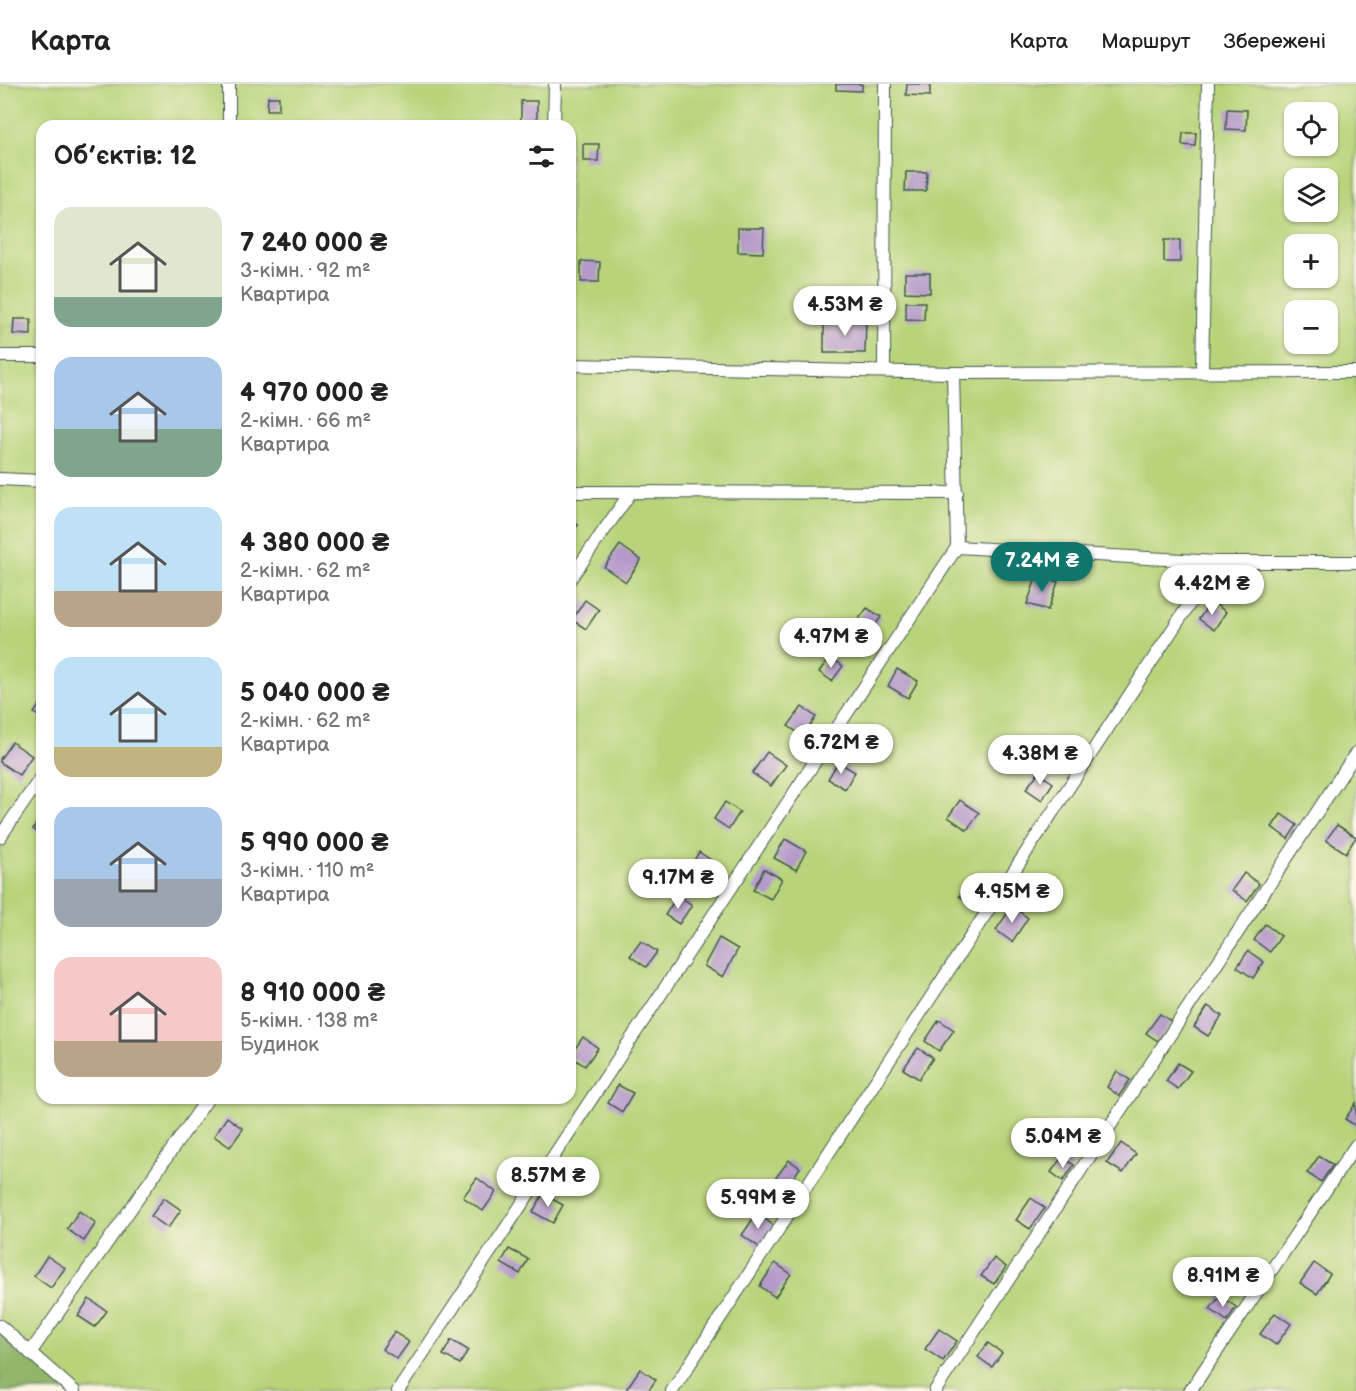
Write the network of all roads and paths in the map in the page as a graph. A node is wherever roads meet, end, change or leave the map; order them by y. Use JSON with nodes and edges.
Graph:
{"nodes":[{"id":1,"x":230,"y":84,"type":"edge"},
{"id":2,"x":555,"y":84,"type":"edge"},
{"id":3,"x":885,"y":84,"type":"edge"},
{"id":4,"x":1208,"y":84,"type":"edge"},
{"id":5,"x":229,"y":120,"type":"edge"},
{"id":6,"x":554,"y":120,"type":"edge"},
{"id":7,"x":0,"y":356,"type":"edge"},
{"id":8,"x":36,"y":356,"type":"edge"},
{"id":9,"x":576,"y":365,"type":"edge"},
{"id":10,"x":884,"y":371,"type":"junction"},
{"id":11,"x":1202,"y":371,"type":"junction"},
{"id":12,"x":1356,"y":372,"type":"edge"},
{"id":13,"x":952,"y":373,"type":"junction"},
{"id":14,"x":0,"y":479,"type":"edge"},
{"id":15,"x":36,"y":481,"type":"edge"},
{"id":16,"x":576,"y":492,"type":"edge"},
{"id":17,"x":631,"y":492,"type":"junction"},
{"id":18,"x":957,"y":493,"type":"junction"},
{"id":19,"x":957,"y":548,"type":"junction"},
{"id":20,"x":1217,"y":562,"type":"junction"},
{"id":21,"x":1356,"y":562,"type":"edge"},
{"id":22,"x":576,"y":570,"type":"edge"},
{"id":23,"x":1356,"y":753,"type":"edge"},
{"id":24,"x":36,"y":785,"type":"edge"},
{"id":25,"x":0,"y":837,"type":"edge"},
{"id":26,"x":204,"y":1104,"type":"edge"},
{"id":27,"x":1356,"y":1145,"type":"edge"},
{"id":28,"x":0,"y":1326,"type":"edge"},
{"id":29,"x":30,"y":1353,"type":"junction"},
{"id":30,"x":74,"y":1391,"type":"edge"},
{"id":31,"x":398,"y":1391,"type":"edge"},
{"id":32,"x":672,"y":1391,"type":"edge"},
{"id":33,"x":935,"y":1391,"type":"edge"},
{"id":34,"x":1190,"y":1391,"type":"edge"}],
"edges":[{"from":1,"to":5,"type":"lane"},
{"from":2,"to":6,"type":"lane"},
{"from":3,"to":10,"type":"lane"},
{"from":4,"to":11,"type":"lane"},
{"from":7,"to":8,"type":"lane"},
{"from":9,"to":10,"type":"lane"},
{"from":10,"to":13,"type":"lane"},
{"from":11,"to":12,"type":"lane"},
{"from":11,"to":13,"type":"lane"},
{"from":13,"to":18,"type":"lane"},
{"from":14,"to":15,"type":"lane"},
{"from":16,"to":17,"type":"lane"},
{"from":17,"to":18,"type":"lane"},
{"from":17,"to":22,"type":"lane"},
{"from":18,"to":19,"type":"lane"},
{"from":19,"to":20,"type":"lane"},
{"from":19,"to":31,"type":"lane"},
{"from":20,"to":21,"type":"lane"},
{"from":20,"to":32,"type":"lane"},
{"from":23,"to":33,"type":"lane"},
{"from":24,"to":25,"type":"lane"},
{"from":26,"to":29,"type":"lane"},
{"from":27,"to":34,"type":"lane"},
{"from":28,"to":29,"type":"lane"},
{"from":29,"to":30,"type":"lane"}]}
